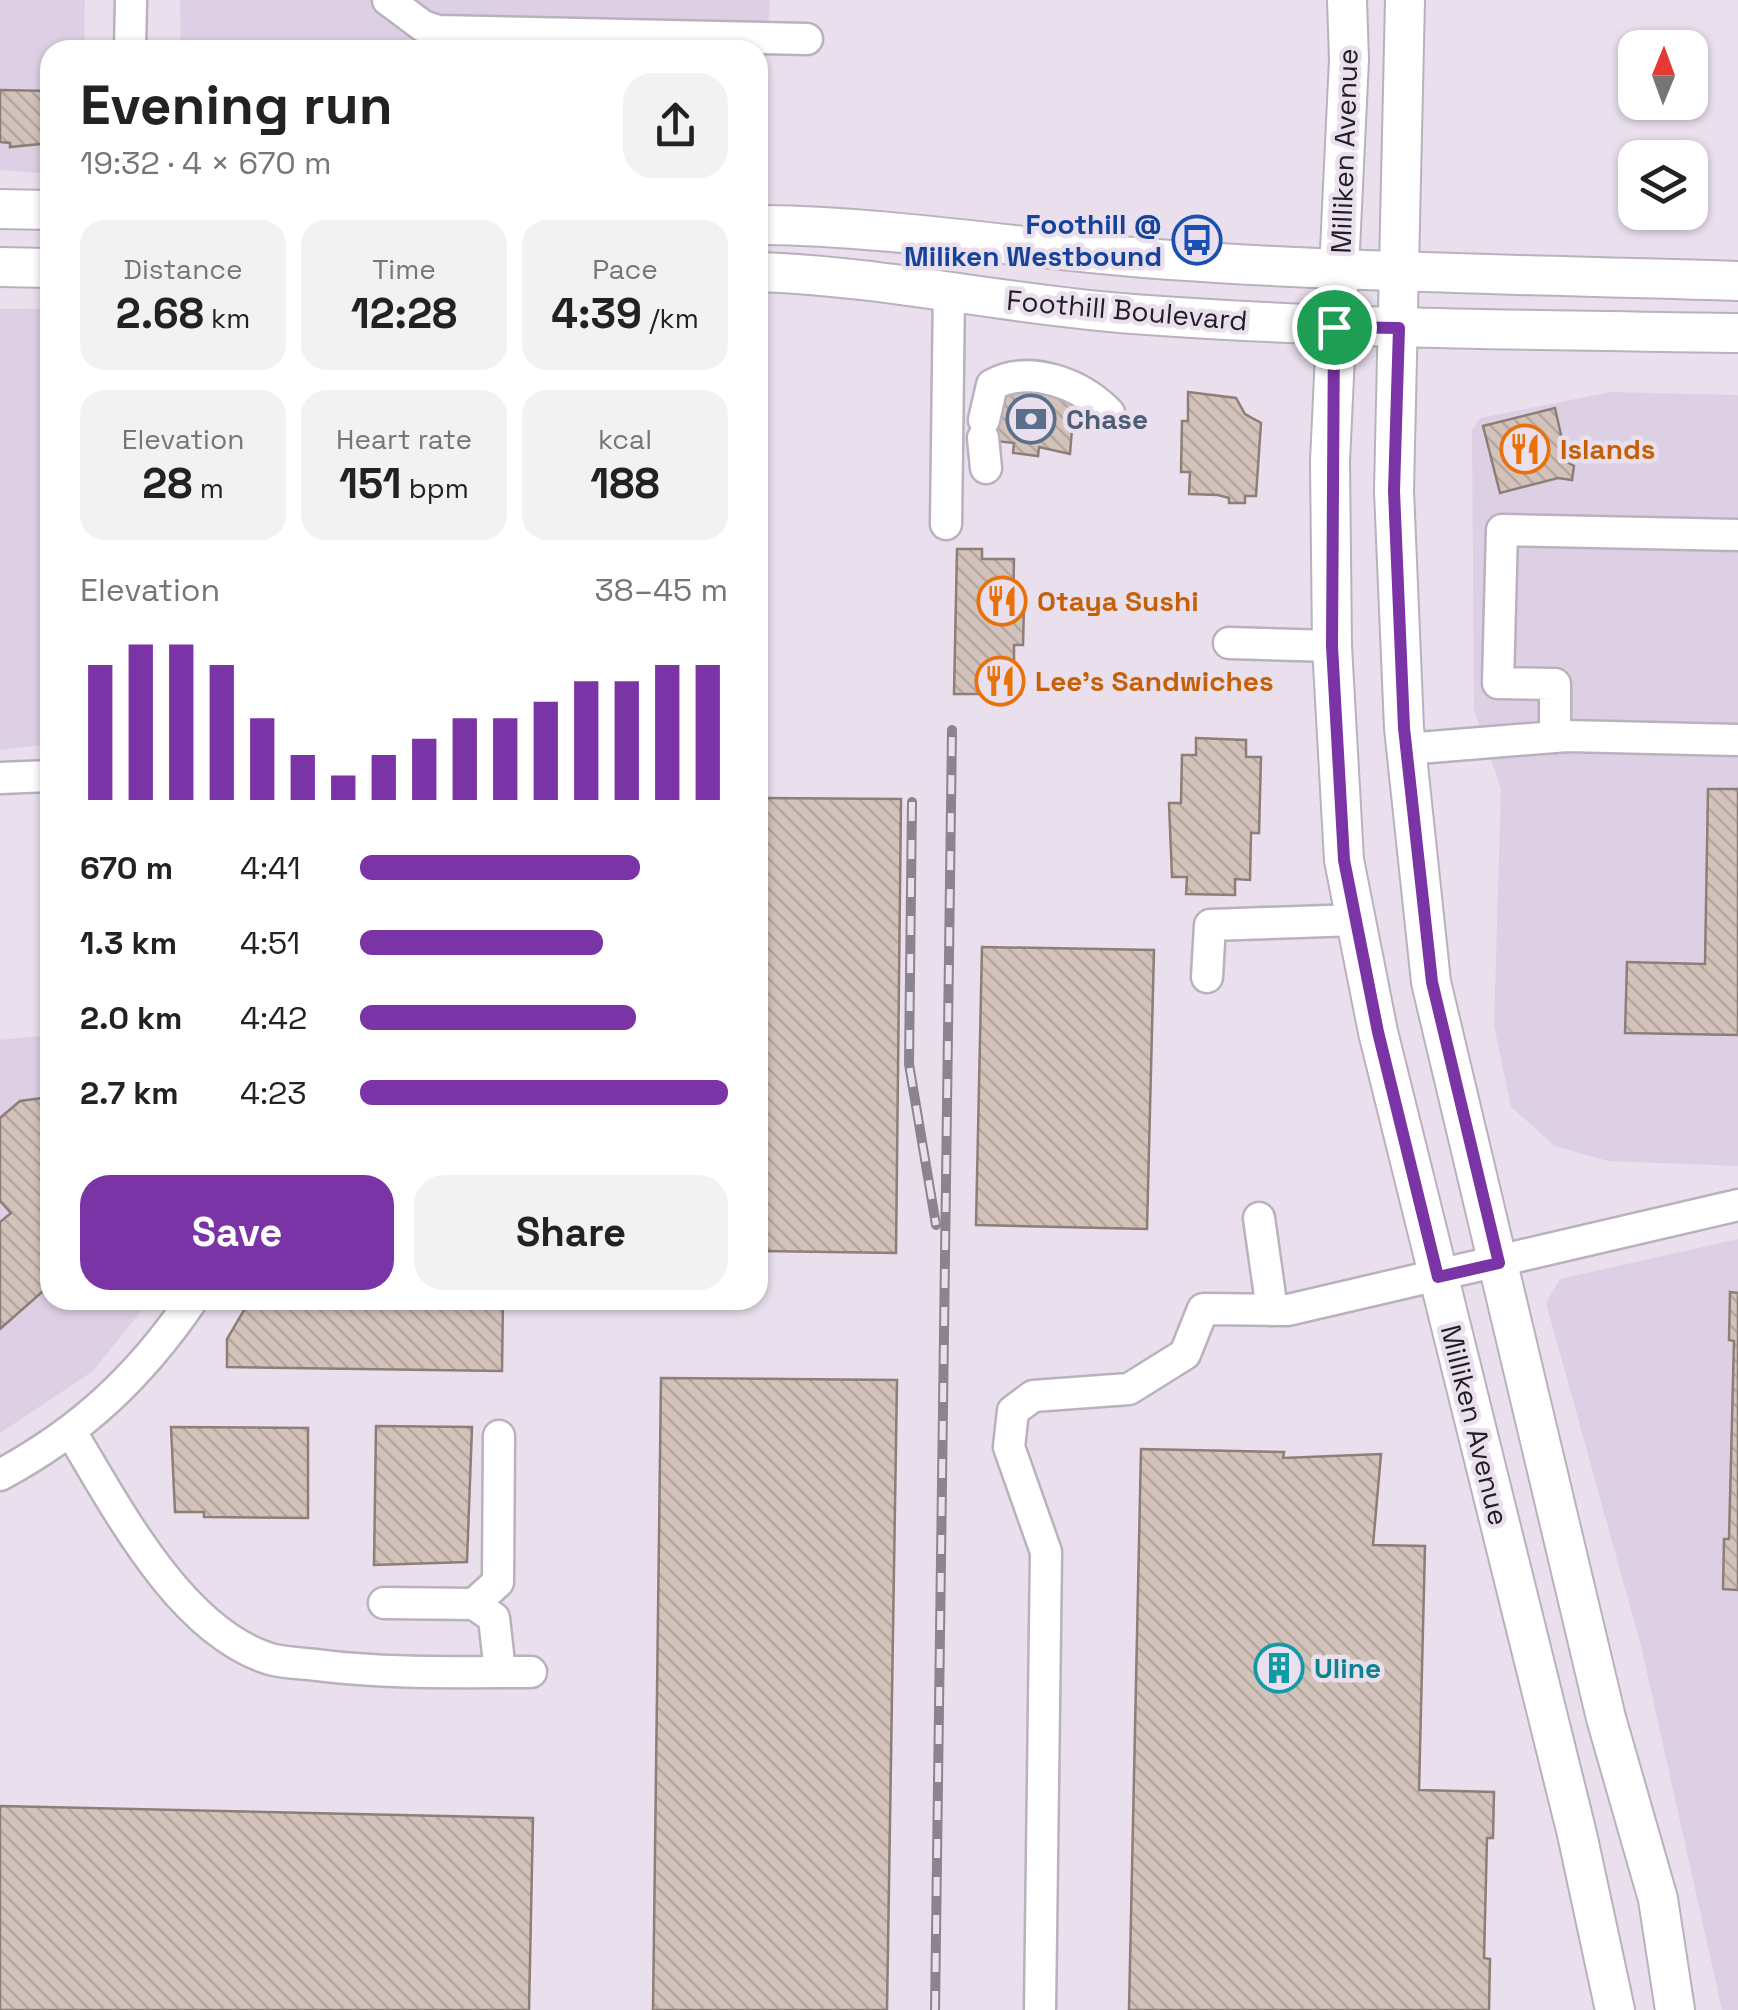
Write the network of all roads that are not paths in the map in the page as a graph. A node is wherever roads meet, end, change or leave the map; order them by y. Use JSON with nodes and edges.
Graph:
{"nodes":[{"id":1,"x":132,"y":0,"type":"edge"},
{"id":2,"x":388,"y":0,"type":"edge"},
{"id":3,"x":1347,"y":0,"type":"edge"},
{"id":4,"x":1405,"y":0,"type":"edge"},
{"id":5,"x":807,"y":38,"type":"dead end"},
{"id":6,"x":130,"y":40,"type":"edge"},
{"id":7,"x":0,"y":210,"type":"edge"},
{"id":8,"x":40,"y":210,"type":"edge"},
{"id":9,"x":768,"y":225,"type":"edge"},
{"id":10,"x":0,"y":267,"type":"edge"},
{"id":11,"x":40,"y":268,"type":"edge"},
{"id":12,"x":1340,"y":270,"type":"junction"},
{"id":13,"x":1399,"y":271,"type":"junction"},
{"id":14,"x":768,"y":272,"type":"edge"},
{"id":15,"x":1738,"y":281,"type":"edge"},
{"id":16,"x":950,"y":291,"type":"junction"},
{"id":17,"x":1334,"y":327,"type":"junction"},
{"id":18,"x":1399,"y":328,"type":"junction"},
{"id":19,"x":1738,"y":333,"type":"edge"},
{"id":20,"x":1109,"y":413,"type":"dead end"},
{"id":21,"x":984,"y":442,"type":"dead end"},
{"id":22,"x":946,"y":524,"type":"dead end"},
{"id":23,"x":1738,"y":535,"type":"edge"},
{"id":24,"x":1229,"y":643,"type":"dead end"},
{"id":25,"x":1332,"y":646,"type":"junction"},
{"id":26,"x":1555,"y":737,"type":"junction"},
{"id":27,"x":1738,"y":740,"type":"edge"},
{"id":28,"x":1406,"y":749,"type":"junction"},
{"id":29,"x":40,"y":776,"type":"edge"},
{"id":30,"x":0,"y":778,"type":"edge"},
{"id":31,"x":1356,"y":920,"type":"junction"},
{"id":32,"x":1208,"y":976,"type":"dead end"},
{"id":33,"x":1738,"y":1205,"type":"edge"},
{"id":34,"x":1259,"y":1218,"type":"dead end"},
{"id":35,"x":1499,"y":1263,"type":"junction"},
{"id":36,"x":1438,"y":1277,"type":"junction"},
{"id":37,"x":185,"y":1310,"type":"edge"},
{"id":38,"x":1272,"y":1310,"type":"junction"},
{"id":39,"x":72,"y":1432,"type":"junction"},
{"id":40,"x":499,"y":1436,"type":"dead end"},
{"id":41,"x":0,"y":1475,"type":"edge"},
{"id":42,"x":384,"y":1603,"type":"dead end"},
{"id":43,"x":474,"y":1604,"type":"junction"},
{"id":44,"x":500,"y":1672,"type":"junction"},
{"id":45,"x":531,"y":1672,"type":"dead end"},
{"id":46,"x":1040,"y":2010,"type":"edge"},
{"id":47,"x":1615,"y":2010,"type":"edge"},
{"id":48,"x":1675,"y":2010,"type":"edge"}],
"edges":[{"from":1,"to":6,"type":"street"},
{"from":2,"to":5,"type":"street"},
{"from":3,"to":12,"type":"main road","name":"Milliken Avenue"},
{"from":4,"to":13,"type":"main road","name":"Milliken Avenue"},
{"from":7,"to":8,"type":"main road"},
{"from":9,"to":12,"type":"main road","name":"Foothill Boulevard"},
{"from":10,"to":11,"type":"main road"},
{"from":12,"to":13,"type":"main road","name":"Foothill Boulevard"},
{"from":12,"to":17,"type":"main road","name":"Milliken Avenue"},
{"from":13,"to":15,"type":"main road","name":"Foothill Boulevard"},
{"from":13,"to":18,"type":"main road","name":"Milliken Avenue"},
{"from":14,"to":16,"type":"main road","name":"Foothill Boulevard"},
{"from":16,"to":17,"type":"main road","name":"Foothill Boulevard"},
{"from":16,"to":22,"type":"street"},
{"from":17,"to":18,"type":"main road","name":"Foothill Boulevard"},
{"from":17,"to":25,"type":"main road","name":"Milliken Avenue"},
{"from":18,"to":19,"type":"main road","name":"Foothill Boulevard"},
{"from":18,"to":28,"type":"main road","name":"Milliken Avenue"},
{"from":20,"to":21,"type":"street"},
{"from":23,"to":26,"type":"street"},
{"from":24,"to":25,"type":"street"},
{"from":25,"to":31,"type":"main road","name":"Milliken Avenue"},
{"from":26,"to":27,"type":"street"},
{"from":26,"to":28,"type":"street"},
{"from":28,"to":35,"type":"main road","name":"Milliken Avenue"},
{"from":29,"to":30,"type":"street"},
{"from":31,"to":32,"type":"street"},
{"from":31,"to":36,"type":"main road","name":"Milliken Avenue"},
{"from":33,"to":35,"type":"street"},
{"from":34,"to":38,"type":"street"},
{"from":35,"to":36,"type":"street"},
{"from":35,"to":48,"type":"main road","name":"Milliken Avenue"},
{"from":36,"to":38,"type":"street"},
{"from":36,"to":47,"type":"main road","name":"Milliken Avenue"},
{"from":37,"to":39,"type":"street"},
{"from":38,"to":46,"type":"street"},
{"from":39,"to":41,"type":"street"},
{"from":39,"to":44,"type":"street"},
{"from":40,"to":43,"type":"street"},
{"from":42,"to":43,"type":"street"},
{"from":43,"to":44,"type":"street"},
{"from":44,"to":45,"type":"street"}]}
